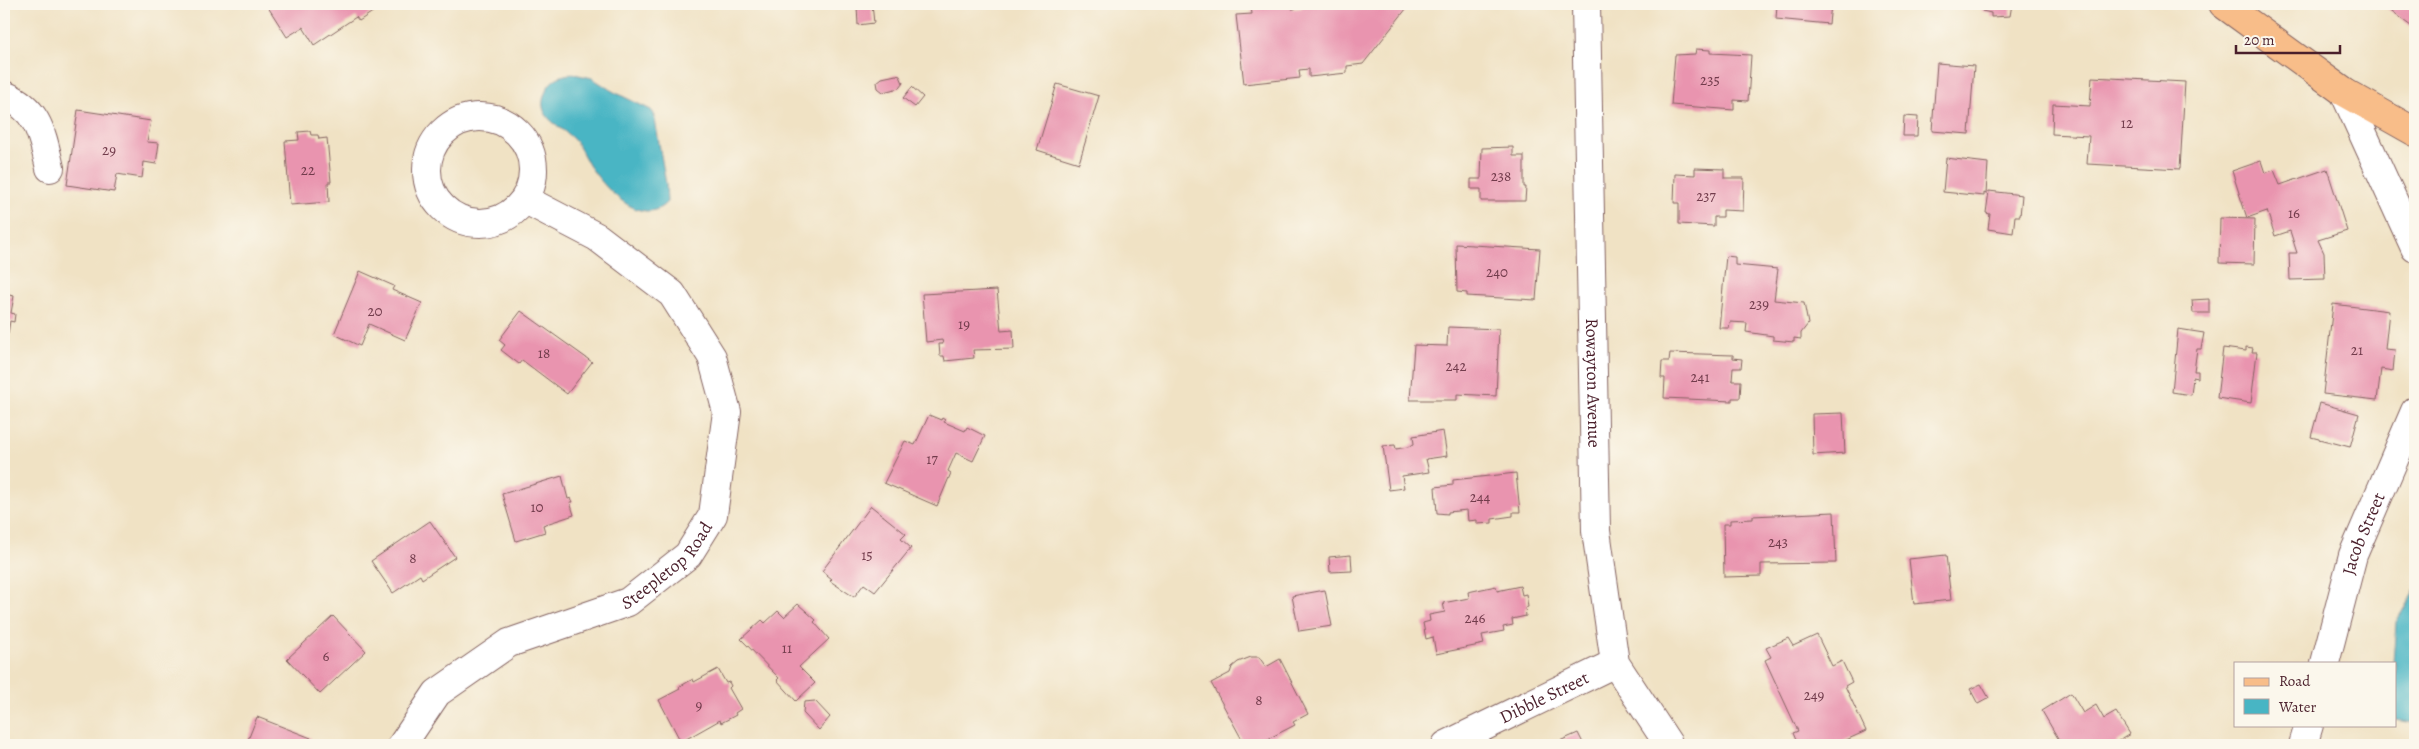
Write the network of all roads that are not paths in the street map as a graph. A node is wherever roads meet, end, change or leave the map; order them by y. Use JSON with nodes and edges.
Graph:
{"nodes":[{"id":1,"x":1586,"y":4,"type":"edge"},
{"id":2,"x":2223,"y":4,"type":"edge"},
{"id":3,"x":2344,"y":92,"type":"junction"},
{"id":4,"x":4,"y":95,"type":"edge"},
{"id":5,"x":2415,"y":132,"type":"edge"},
{"id":6,"x":50,"y":168,"type":"dead end"},
{"id":7,"x":526,"y":200,"type":"dead end"},
{"id":8,"x":2415,"y":248,"type":"edge"},
{"id":9,"x":2415,"y":411,"type":"edge"},
{"id":10,"x":2325,"y":662,"type":"edge"},
{"id":11,"x":1616,"y":663,"type":"junction"},
{"id":12,"x":2309,"y":726,"type":"edge"},
{"id":13,"x":402,"y":745,"type":"edge"},
{"id":14,"x":1446,"y":745,"type":"edge"},
{"id":15,"x":1669,"y":745,"type":"edge"},
{"id":16,"x":2303,"y":745,"type":"edge"}],
"edges":[{"from":1,"to":11,"type":"street","name":"Rowayton Avenue"},
{"from":2,"to":3,"type":"main road"},
{"from":3,"to":5,"type":"main road"},
{"from":3,"to":8,"type":"street"},
{"from":4,"to":6,"type":"street"},
{"from":7,"to":13,"type":"street","name":"Steepletop Road"},
{"from":9,"to":10,"type":"street","name":"Jacob Street"},
{"from":11,"to":14,"type":"street","name":"Dibble Street"},
{"from":11,"to":15,"type":"street","name":"Rowayton Avenue"},
{"from":12,"to":16,"type":"street"}]}
